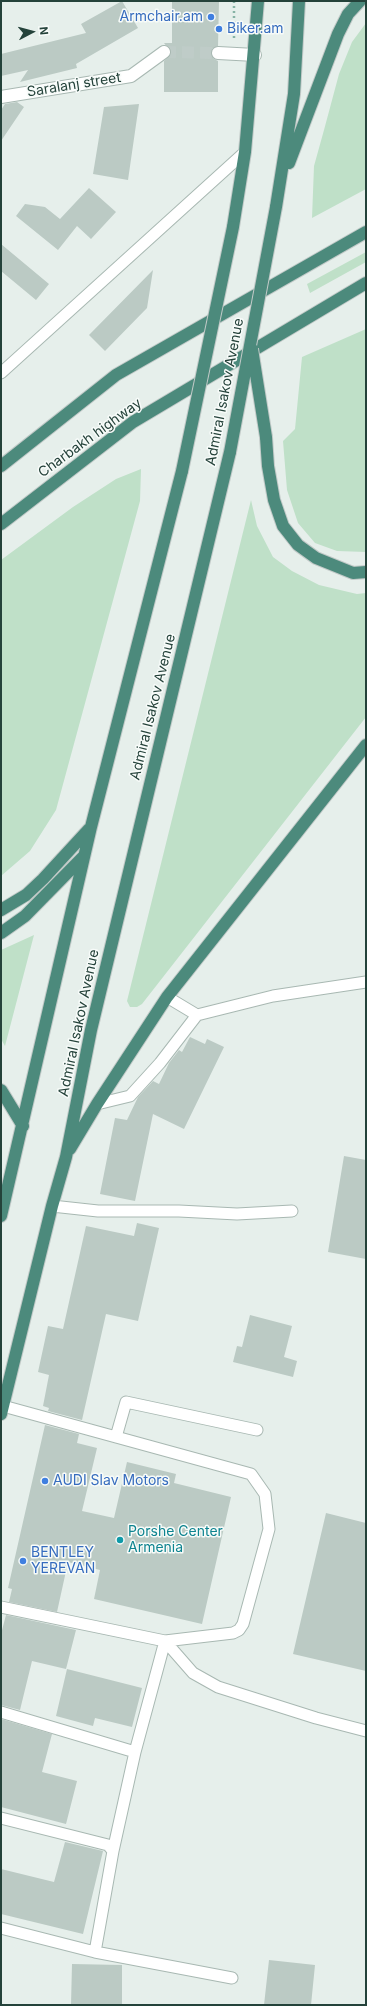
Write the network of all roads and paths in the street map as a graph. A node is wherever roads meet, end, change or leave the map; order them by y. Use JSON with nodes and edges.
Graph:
{"nodes":[{"id":1,"x":234,"y":1,"type":"edge"},
{"id":2,"x":258,"y":1,"type":"edge"},
{"id":3,"x":299,"y":1,"type":"edge"},
{"id":4,"x":360,"y":1,"type":"edge"},
{"id":5,"x":164,"y":52,"type":"tunnel mouth"},
{"id":6,"x":218,"y":52,"type":"tunnel mouth"},
{"id":7,"x":233,"y":54,"type":"junction"},
{"id":8,"x":254,"y":55,"type":"junction"},
{"id":9,"x":1,"y":97,"type":"edge"},
{"id":10,"x":245,"y":152,"type":"junction"},
{"id":11,"x":280,"y":186,"type":"junction"},
{"id":12,"x":366,"y":232,"type":"edge"},
{"id":13,"x":366,"y":283,"type":"edge"},
{"id":14,"x":348,"y":293,"type":"junction"},
{"id":15,"x":366,"y":294,"type":"edge"},
{"id":16,"x":251,"y":340,"type":"junction"},
{"id":17,"x":1,"y":373,"type":"edge"},
{"id":18,"x":1,"y":466,"type":"edge"},
{"id":19,"x":1,"y":524,"type":"edge"},
{"id":20,"x":366,"y":572,"type":"edge"},
{"id":21,"x":366,"y":745,"type":"edge"},
{"id":22,"x":91,"y":827,"type":"junction"},
{"id":23,"x":84,"y":856,"type":"junction"},
{"id":24,"x":1,"y":910,"type":"edge"},
{"id":25,"x":1,"y":934,"type":"edge"},
{"id":26,"x":366,"y":982,"type":"edge"},
{"id":27,"x":167,"y":997,"type":"junction"},
{"id":28,"x":197,"y":1016,"type":"junction"},
{"id":29,"x":1,"y":1090,"type":"edge"},
{"id":30,"x":97,"y":1104,"type":"junction"},
{"id":31,"x":23,"y":1126,"type":"junction"},
{"id":32,"x":66,"y":1157,"type":"junction"},
{"id":33,"x":52,"y":1206,"type":"junction"},
{"id":34,"x":292,"y":1211,"type":"dead end"},
{"id":35,"x":1,"y":1216,"type":"edge"},
{"id":36,"x":2,"y":1410,"type":"edge"},
{"id":37,"x":257,"y":1430,"type":"dead end"},
{"id":38,"x":116,"y":1437,"type":"junction"},
{"id":39,"x":1,"y":1607,"type":"edge"},
{"id":40,"x":165,"y":1641,"type":"junction"},
{"id":41,"x":1,"y":1712,"type":"edge"},
{"id":42,"x":366,"y":1731,"type":"edge"},
{"id":43,"x":135,"y":1752,"type":"junction"},
{"id":44,"x":1,"y":1818,"type":"edge"},
{"id":45,"x":113,"y":1851,"type":"junction"},
{"id":46,"x":1,"y":1928,"type":"edge"},
{"id":47,"x":95,"y":1952,"type":"junction"},
{"id":48,"x":232,"y":1978,"type":"dead end"}],
"edges":[{"from":1,"to":7,"type":"path"},
{"from":2,"to":8,"type":"highway","name":"Admiral Isakov Avenue"},
{"from":3,"to":11,"type":"highway","name":"Admiral Isakov Avenue"},
{"from":4,"to":11,"type":"highway"},
{"from":5,"to":9,"type":"street","name":"Saralanj street"},
{"from":6,"to":7,"type":"street"},
{"from":7,"to":8,"type":"street"},
{"from":8,"to":10,"type":"highway","name":"Admiral Isakov Avenue"},
{"from":10,"to":17,"type":"lane"},
{"from":10,"to":22,"type":"highway","name":"Admiral Isakov Avenue","bridge":true},
{"from":11,"to":16,"type":"highway","name":"Admiral Isakov Avenue","bridge":true},
{"from":12,"to":18,"type":"highway"},
{"from":13,"to":14,"type":"highway","name":"Charbakh highway"},
{"from":14,"to":15,"type":"highway"},
{"from":14,"to":19,"type":"highway","name":"Charbakh highway"},
{"from":16,"to":20,"type":"highway","bridge":true},
{"from":16,"to":32,"type":"highway","name":"Admiral Isakov Avenue","bridge":true},
{"from":21,"to":27,"type":"highway"},
{"from":22,"to":23,"type":"highway","name":"Admiral Isakov Avenue"},
{"from":22,"to":24,"type":"highway"},
{"from":23,"to":25,"type":"highway"},
{"from":23,"to":31,"type":"highway","name":"Admiral Isakov Avenue"},
{"from":26,"to":28,"type":"lane"},
{"from":27,"to":28,"type":"lane"},
{"from":27,"to":30,"type":"highway"},
{"from":28,"to":30,"type":"lane"},
{"from":29,"to":31,"type":"highway"},
{"from":30,"to":32,"type":"highway"},
{"from":31,"to":35,"type":"highway","name":"Admiral Isakov Avenue"},
{"from":32,"to":33,"type":"highway","name":"Admiral Isakov Avenue"},
{"from":33,"to":34,"type":"lane"},
{"from":33,"to":36,"type":"highway","name":"Admiral Isakov Avenue"},
{"from":36,"to":38,"type":"lane"},
{"from":37,"to":38,"type":"lane"},
{"from":38,"to":40,"type":"lane"},
{"from":39,"to":40,"type":"lane"},
{"from":40,"to":42,"type":"lane"},
{"from":40,"to":43,"type":"lane"},
{"from":41,"to":43,"type":"lane"},
{"from":43,"to":45,"type":"lane"},
{"from":44,"to":45,"type":"lane"},
{"from":45,"to":47,"type":"lane"},
{"from":46,"to":47,"type":"lane"},
{"from":47,"to":48,"type":"lane"}]}
